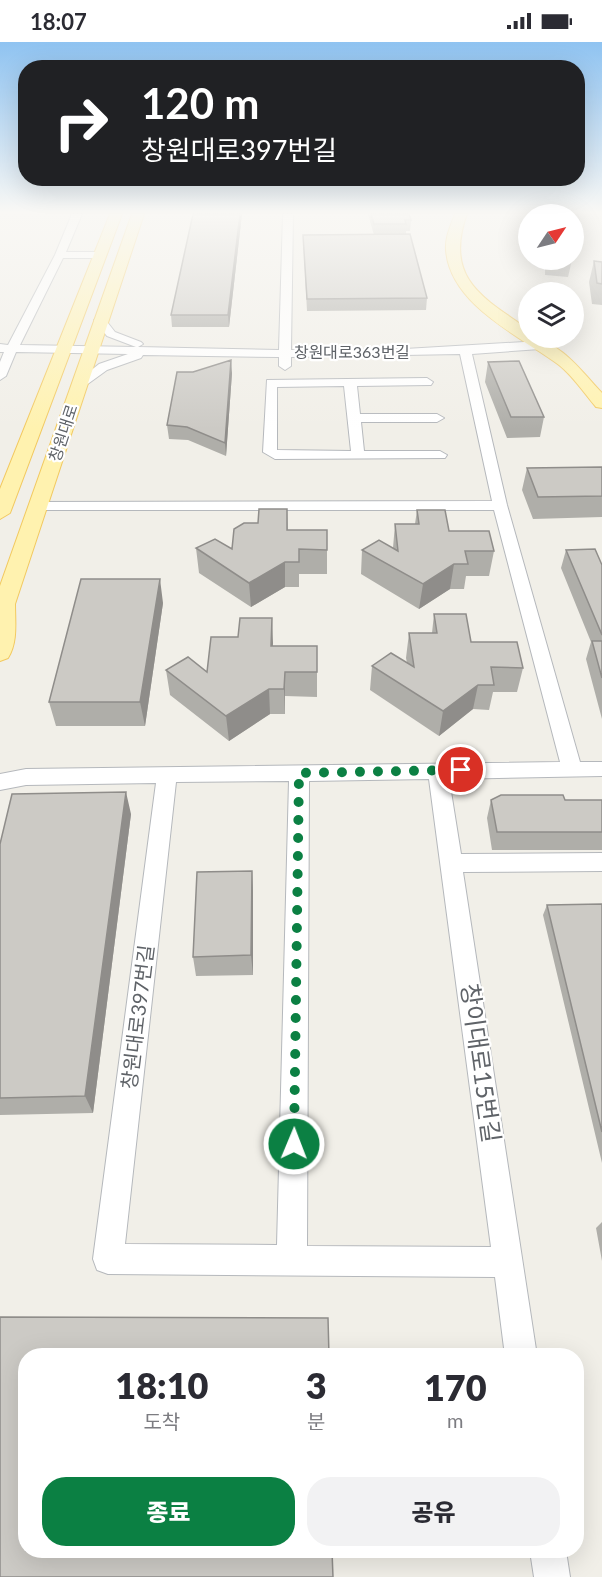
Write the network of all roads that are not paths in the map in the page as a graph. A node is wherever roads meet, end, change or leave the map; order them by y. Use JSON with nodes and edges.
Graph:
{"nodes":[{"id":1,"x":42,"y":286,"type":"edge"},
{"id":2,"x":88,"y":286,"type":"edge"},
{"id":3,"x":112,"y":286,"type":"edge"},
{"id":4,"x":290,"y":286,"type":"edge"},
{"id":5,"x":467,"y":286,"type":"edge"},
{"id":6,"x":100,"y":320,"type":"junction"},
{"id":7,"x":518,"y":328,"type":"edge"},
{"id":8,"x":518,"y":343,"type":"edge"},
{"id":9,"x":6,"y":348,"type":"edge"},
{"id":10,"x":64,"y":348,"type":"junction"},
{"id":11,"x":544,"y":348,"type":"edge"},
{"id":12,"x":90,"y":349,"type":"junction"},
{"id":13,"x":164,"y":350,"type":"junction"},
{"id":14,"x":466,"y":352,"type":"junction"},
{"id":15,"x":285,"y":353,"type":"junction"},
{"id":16,"x":0,"y":376,"type":"edge"},
{"id":17,"x":285,"y":382,"type":"junction"},
{"id":18,"x":350,"y":382,"type":"junction"},
{"id":19,"x":427,"y":382,"type":"dead end"},
{"id":20,"x":78,"y":387,"type":"junction"},
{"id":21,"x":602,"y":403,"type":"edge"},
{"id":22,"x":354,"y":418,"type":"junction"},
{"id":23,"x":437,"y":418,"type":"dead end"},
{"id":24,"x":358,"y":455,"type":"junction"},
{"id":25,"x":440,"y":455,"type":"dead end"},
{"id":26,"x":6,"y":484,"type":"edge"},
{"id":27,"x":500,"y":505,"type":"junction"},
{"id":28,"x":39,"y":507,"type":"junction"},
{"id":29,"x":1,"y":511,"type":"edge"},
{"id":30,"x":2,"y":609,"type":"edge"},
{"id":31,"x":0,"y":653,"type":"edge"},
{"id":32,"x":0,"y":767,"type":"edge"},
{"id":33,"x":572,"y":769,"type":"junction"},
{"id":34,"x":602,"y":769,"type":"edge"},
{"id":35,"x":438,"y":771,"type":"junction"},
{"id":36,"x":299,"y":773,"type":"junction"},
{"id":37,"x":167,"y":775,"type":"junction"},
{"id":38,"x":26,"y":777,"type":"junction"},
{"id":39,"x":0,"y":782,"type":"edge"},
{"id":40,"x":451,"y":862,"type":"junction"},
{"id":41,"x":602,"y":862,"type":"edge"},
{"id":42,"x":292,"y":1260,"type":"junction"},
{"id":43,"x":508,"y":1262,"type":"junction"},
{"id":44,"x":520,"y":1348,"type":"edge"},
{"id":45,"x":549,"y":1558,"type":"edge"},
{"id":46,"x":552,"y":1577,"type":"edge"}],
"edges":[{"from":1,"to":9,"type":"street"},
{"from":2,"to":10,"type":"main road","name":"창원대로"},
{"from":3,"to":6,"type":"main road","name":"창원대로"},
{"from":4,"to":15,"type":"street"},
{"from":5,"to":7,"type":"main road"},
{"from":6,"to":12,"type":"main road","name":"창원대로"},
{"from":6,"to":13,"type":"street","name":"창원대로363번길"},
{"from":8,"to":14,"type":"street","name":"창원대로363번길"},
{"from":9,"to":10,"type":"street","name":"창원대로363번길"},
{"from":9,"to":16,"type":"street"},
{"from":10,"to":12,"type":"street","name":"창원대로363번길"},
{"from":10,"to":26,"type":"main road","name":"창원대로"},
{"from":11,"to":21,"type":"main road"},
{"from":12,"to":13,"type":"street","name":"창원대로363번길"},
{"from":12,"to":20,"type":"main road","name":"창원대로"},
{"from":13,"to":15,"type":"street","name":"창원대로363번길"},
{"from":13,"to":20,"type":"street","name":"창원대로363번길"},
{"from":14,"to":15,"type":"street","name":"창원대로363번길"},
{"from":14,"to":27,"type":"street"},
{"from":15,"to":17,"type":"street"},
{"from":17,"to":18,"type":"street"},
{"from":17,"to":24,"type":"street"},
{"from":18,"to":19,"type":"street"},
{"from":18,"to":22,"type":"street"},
{"from":20,"to":28,"type":"main road","name":"창원대로"},
{"from":22,"to":23,"type":"street"},
{"from":22,"to":24,"type":"street"},
{"from":24,"to":25,"type":"street"},
{"from":26,"to":29,"type":"main road","name":"창원대로"},
{"from":27,"to":28,"type":"street"},
{"from":27,"to":33,"type":"street"},
{"from":28,"to":30,"type":"main road","name":"창원대로"},
{"from":30,"to":31,"type":"main road","name":"창원대로"},
{"from":32,"to":38,"type":"street"},
{"from":33,"to":34,"type":"street"},
{"from":33,"to":35,"type":"street"},
{"from":35,"to":36,"type":"street"},
{"from":35,"to":40,"type":"street","name":"창이대로15번길"},
{"from":36,"to":37,"type":"street"},
{"from":36,"to":42,"type":"street"},
{"from":37,"to":38,"type":"street"},
{"from":37,"to":42,"type":"street","name":"창원대로397번길"},
{"from":38,"to":39,"type":"street"},
{"from":40,"to":41,"type":"street"},
{"from":40,"to":43,"type":"street","name":"창이대로15번길"},
{"from":42,"to":43,"type":"street"},
{"from":43,"to":44,"type":"street","name":"창이대로15번길"},
{"from":45,"to":46,"type":"street"}]}
